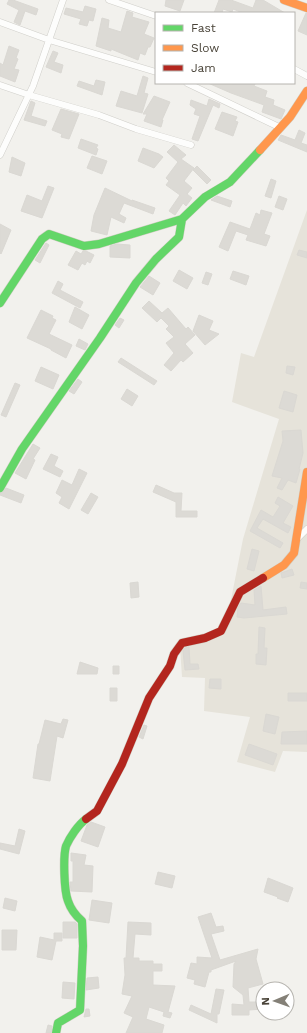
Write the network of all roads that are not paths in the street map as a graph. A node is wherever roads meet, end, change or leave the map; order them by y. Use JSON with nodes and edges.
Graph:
{"nodes":[{"id":1,"x":63,"y":0,"type":"edge"},
{"id":2,"x":110,"y":0,"type":"edge"},
{"id":3,"x":284,"y":0,"type":"edge"},
{"id":4,"x":307,"y":8,"type":"edge"},
{"id":5,"x":155,"y":16,"type":"edge"},
{"id":6,"x":0,"y":22,"type":"edge"},
{"id":7,"x":49,"y":40,"type":"junction"},
{"id":8,"x":295,"y":70,"type":"edge"},
{"id":9,"x":155,"y":72,"type":"edge"},
{"id":10,"x":307,"y":76,"type":"edge"},
{"id":11,"x":189,"y":84,"type":"edge"},
{"id":12,"x":0,"y":85,"type":"edge"},
{"id":13,"x":307,"y":91,"type":"edge"},
{"id":14,"x":29,"y":95,"type":"junction"},
{"id":15,"x":281,"y":128,"type":"junction"},
{"id":16,"x":3,"y":142,"type":"edge"},
{"id":17,"x":192,"y":145,"type":"dead end"},
{"id":18,"x":0,"y":155,"type":"edge"},
{"id":19,"x":182,"y":219,"type":"junction"},
{"id":20,"x":0,"y":303,"type":"edge"},
{"id":21,"x":307,"y":472,"type":"edge"},
{"id":22,"x":0,"y":488,"type":"edge"},
{"id":23,"x":307,"y":529,"type":"edge"},
{"id":24,"x":297,"y":539,"type":"junction"},
{"id":25,"x":56,"y":1033,"type":"edge"}],
"edges":[{"from":1,"to":7,"type":"street"},
{"from":2,"to":5,"type":"street"},
{"from":3,"to":4,"type":"street"},
{"from":6,"to":7,"type":"street"},
{"from":7,"to":9,"type":"street"},
{"from":7,"to":14,"type":"street"},
{"from":8,"to":10,"type":"street"},
{"from":11,"to":15,"type":"street"},
{"from":12,"to":14,"type":"street"},
{"from":13,"to":15,"type":"street"},
{"from":14,"to":16,"type":"street"},
{"from":14,"to":17,"type":"street"},
{"from":15,"to":19,"type":"street"},
{"from":16,"to":18,"type":"street"},
{"from":19,"to":20,"type":"street"},
{"from":19,"to":22,"type":"street"},
{"from":21,"to":24,"type":"street"},
{"from":23,"to":24,"type":"street"},
{"from":24,"to":25,"type":"street"}]}
